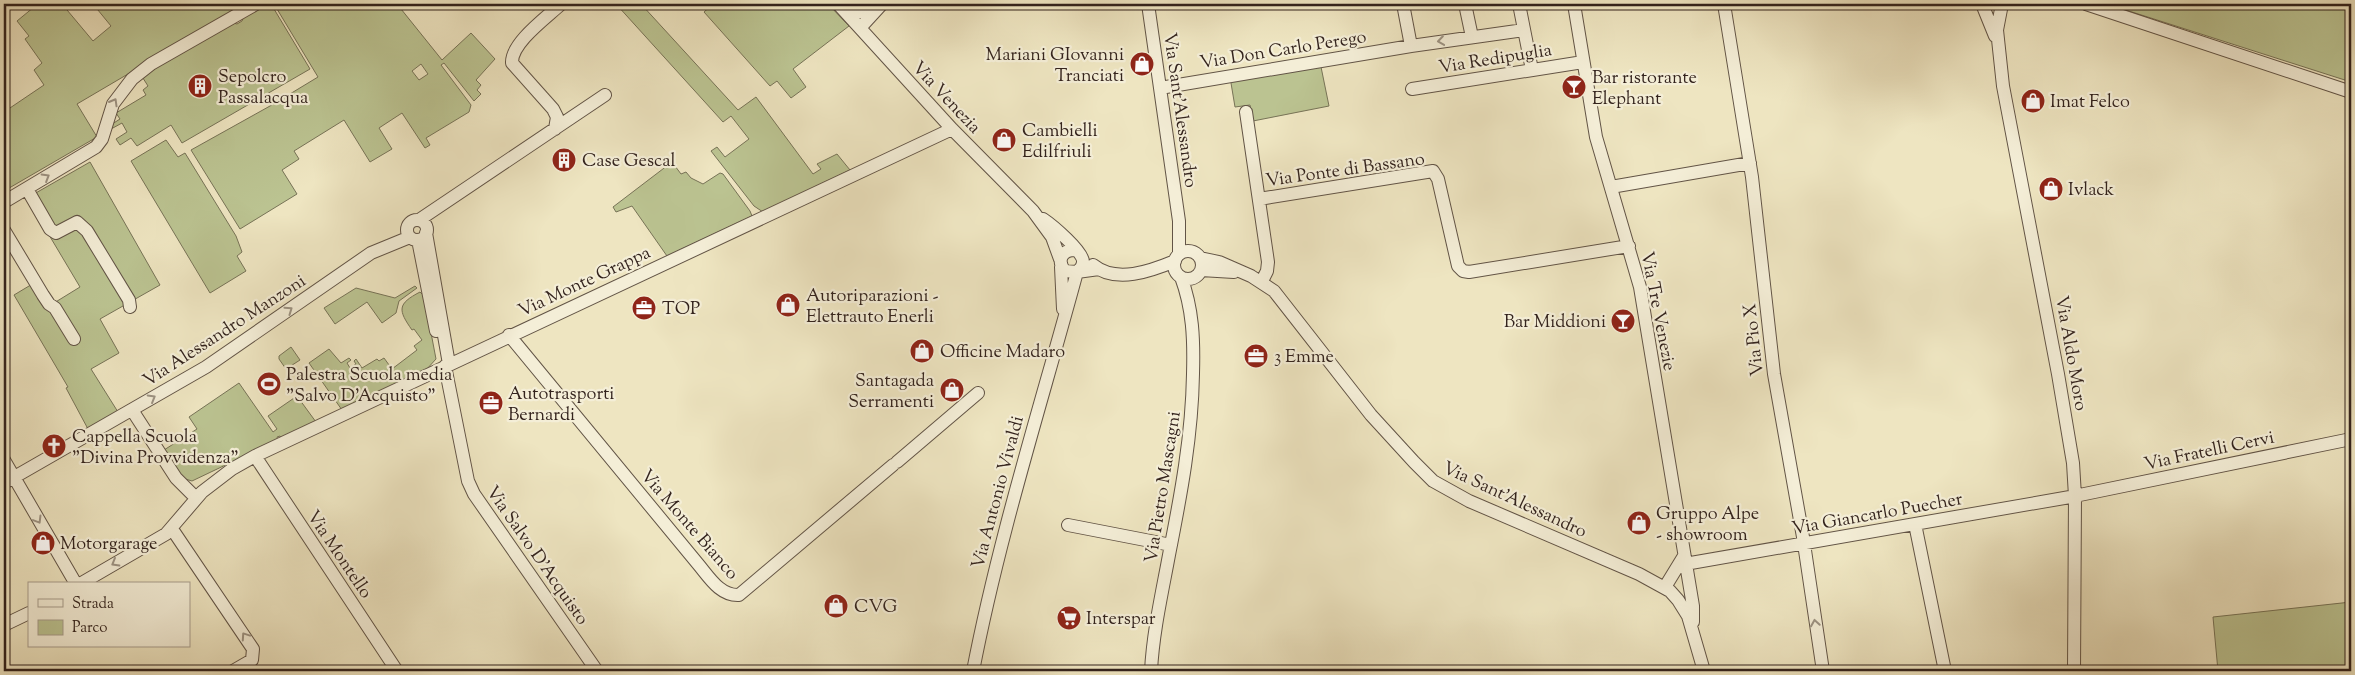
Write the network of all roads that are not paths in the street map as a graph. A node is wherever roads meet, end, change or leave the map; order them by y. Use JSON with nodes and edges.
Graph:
{"nodes":[{"id":1,"x":256,"y":4,"type":"edge"},
{"id":2,"x":561,"y":4,"type":"edge"},
{"id":3,"x":838,"y":4,"type":"edge"},
{"id":4,"x":872,"y":4,"type":"edge"},
{"id":5,"x":882,"y":4,"type":"edge"},
{"id":6,"x":1148,"y":4,"type":"edge"},
{"id":7,"x":1403,"y":4,"type":"edge"},
{"id":8,"x":1466,"y":4,"type":"edge"},
{"id":9,"x":1520,"y":4,"type":"edge"},
{"id":10,"x":1574,"y":4,"type":"edge"},
{"id":11,"x":1724,"y":4,"type":"edge"},
{"id":12,"x":1982,"y":4,"type":"edge"},
{"id":13,"x":2002,"y":4,"type":"edge"},
{"id":14,"x":2086,"y":4,"type":"edge"},
{"id":15,"x":851,"y":17,"type":"junction"},
{"id":16,"x":860,"y":28,"type":"junction"},
{"id":17,"x":1524,"y":30,"type":"junction"},
{"id":18,"x":1472,"y":37,"type":"junction"},
{"id":19,"x":1999,"y":45,"type":"junction"},
{"id":20,"x":1411,"y":46,"type":"junction"},
{"id":21,"x":1583,"y":62,"type":"junction"},
{"id":22,"x":1532,"y":70,"type":"junction"},
{"id":23,"x":1160,"y":88,"type":"junction"},
{"id":24,"x":1412,"y":89,"type":"dead end"},
{"id":25,"x":2351,"y":92,"type":"edge"},
{"id":26,"x":605,"y":95,"type":"dead end"},
{"id":27,"x":1246,"y":112,"type":"dead end"},
{"id":28,"x":555,"y":129,"type":"junction"},
{"id":29,"x":952,"y":129,"type":"junction"},
{"id":30,"x":1750,"y":163,"type":"junction"},
{"id":31,"x":1611,"y":187,"type":"junction"},
{"id":32,"x":27,"y":189,"type":"junction"},
{"id":33,"x":1259,"y":199,"type":"junction"},
{"id":34,"x":4,"y":202,"type":"edge"},
{"id":35,"x":1033,"y":211,"type":"junction"},
{"id":36,"x":1179,"y":221,"type":"junction"},
{"id":37,"x":4,"y":230,"type":"edge"},
{"id":38,"x":420,"y":231,"type":"junction"},
{"id":39,"x":1628,"y":246,"type":"junction"},
{"id":40,"x":1079,"y":252,"type":"junction"},
{"id":41,"x":1061,"y":263,"type":"junction"},
{"id":42,"x":1198,"y":264,"type":"junction"},
{"id":43,"x":1178,"y":266,"type":"junction"},
{"id":44,"x":1099,"y":269,"type":"junction"},
{"id":45,"x":1077,"y":272,"type":"junction"},
{"id":46,"x":1256,"y":278,"type":"junction"},
{"id":47,"x":130,"y":308,"type":"dead end"},
{"id":48,"x":1191,"y":308,"type":"junction"},
{"id":49,"x":1063,"y":324,"type":"junction"},
{"id":50,"x":509,"y":335,"type":"junction"},
{"id":51,"x":74,"y":339,"type":"dead end"},
{"id":52,"x":446,"y":366,"type":"junction"},
{"id":53,"x":978,"y":393,"type":"dead end"},
{"id":54,"x":132,"y":410,"type":"junction"},
{"id":55,"x":2351,"y":439,"type":"edge"},
{"id":56,"x":255,"y":456,"type":"junction"},
{"id":57,"x":4,"y":460,"type":"edge"},
{"id":58,"x":9,"y":480,"type":"edge"},
{"id":59,"x":194,"y":495,"type":"junction"},
{"id":60,"x":2075,"y":496,"type":"junction"},
{"id":61,"x":1915,"y":524,"type":"junction"},
{"id":62,"x":175,"y":525,"type":"junction"},
{"id":63,"x":1068,"y":525,"type":"dead end"},
{"id":64,"x":1802,"y":544,"type":"junction"},
{"id":65,"x":1171,"y":545,"type":"junction"},
{"id":66,"x":1684,"y":560,"type":"junction"},
{"id":67,"x":1688,"y":578,"type":"junction"},
{"id":68,"x":75,"y":582,"type":"edge"},
{"id":69,"x":83,"y":582,"type":"edge"},
{"id":70,"x":1667,"y":589,"type":"junction"},
{"id":71,"x":28,"y":613,"type":"edge"},
{"id":72,"x":4,"y":625,"type":"edge"},
{"id":73,"x":1692,"y":627,"type":"junction"},
{"id":74,"x":234,"y":671,"type":"edge"},
{"id":75,"x":397,"y":671,"type":"edge"},
{"id":76,"x":597,"y":671,"type":"edge"},
{"id":77,"x":973,"y":671,"type":"edge"},
{"id":78,"x":1151,"y":671,"type":"edge"},
{"id":79,"x":1704,"y":671,"type":"edge"},
{"id":80,"x":1823,"y":671,"type":"edge"},
{"id":81,"x":1945,"y":671,"type":"edge"},
{"id":82,"x":2074,"y":671,"type":"edge"}],
"edges":[{"from":32,"to":1,"type":"street","one_way":true},
{"from":2,"to":28,"type":"street"},
{"from":3,"to":15,"type":"street","name":"Via Venezia"},
{"from":4,"to":15,"type":"street"},
{"from":5,"to":16,"type":"street"},
{"from":6,"to":23,"type":"street","name":"Via Sant'Alessandro"},
{"from":7,"to":20,"type":"street"},
{"from":8,"to":18,"type":"street"},
{"from":9,"to":17,"type":"street"},
{"from":10,"to":21,"type":"street","name":"Via Tre Venezie"},
{"from":11,"to":30,"type":"street","name":"Via Pio X"},
{"from":12,"to":19,"type":"street","name":"Via Aldo Moro"},
{"from":13,"to":19,"type":"street","name":"Via Aldo Moro"},
{"from":14,"to":25,"type":"street"},
{"from":15,"to":16,"type":"street","name":"Via Venezia"},
{"from":16,"to":29,"type":"street","name":"Via Venezia"},
{"from":17,"to":18,"type":"street","name":"Via Don Carlo Perego"},
{"from":17,"to":22,"type":"street"},
{"from":18,"to":20,"type":"street","name":"Via Don Carlo Perego","one_way":true},
{"from":19,"to":60,"type":"street","name":"Via Aldo Moro"},
{"from":20,"to":23,"type":"street","name":"Via Don Carlo Perego"},
{"from":21,"to":22,"type":"street","name":"Via Redipuglia"},
{"from":21,"to":31,"type":"street","name":"Via Tre Venezie"},
{"from":22,"to":24,"type":"street","name":"Via Redipuglia"},
{"from":23,"to":36,"type":"street","name":"Via Sant'Alessandro"},
{"from":26,"to":28,"type":"street","name":"Via Alessandro Manzoni"},
{"from":27,"to":33,"type":"street"},
{"from":28,"to":38,"type":"street","name":"Via Alessandro Manzoni"},
{"from":29,"to":35,"type":"street","name":"Via Venezia"},
{"from":29,"to":50,"type":"street","name":"Via Monte Grappa"},
{"from":30,"to":31,"type":"street"},
{"from":30,"to":64,"type":"street","name":"Via Pio X"},
{"from":31,"to":39,"type":"street","name":"Via Tre Venezie"},
{"from":32,"to":34,"type":"street"},
{"from":32,"to":47,"type":"street"},
{"from":33,"to":39,"type":"street","name":"Via Ponte di Bassano"},
{"from":33,"to":46,"type":"street"},
{"from":35,"to":40,"type":"street","name":"Via Venezia"},
{"from":35,"to":41,"type":"street","name":"Via Venezia"},
{"from":36,"to":42,"type":"street","name":"Via Sant'Alessandro"},
{"from":36,"to":43,"type":"street","name":"Via Sant'Alessandro"},
{"from":37,"to":51,"type":"street"},
{"from":38,"to":52,"type":"street","name":"Via Salvo D'Acquisto"},
{"from":54,"to":38,"type":"street","name":"Via Alessandro Manzoni","one_way":true},
{"from":39,"to":66,"type":"street","name":"Via Tre Venezie"},
{"from":40,"to":41,"type":"street"},
{"from":40,"to":44,"type":"street","name":"Via Venezia"},
{"from":40,"to":45,"type":"street"},
{"from":41,"to":45,"type":"street"},
{"from":41,"to":49,"type":"street","name":"Via Venezia"},
{"from":42,"to":43,"type":"street"},
{"from":42,"to":43,"type":"street"},
{"from":42,"to":46,"type":"street","name":"Via Sant'Alessandro"},
{"from":42,"to":48,"type":"street","name":"Via Pietro Mascagni"},
{"from":43,"to":44,"type":"street"},
{"from":43,"to":48,"type":"street","name":"Via Pietro Mascagni"},
{"from":44,"to":45,"type":"street"},
{"from":45,"to":49,"type":"street","name":"Via Antonio Vivaldi"},
{"from":46,"to":70,"type":"street","name":"Via Sant'Alessandro"},
{"from":48,"to":65,"type":"street","name":"Via Pietro Mascagni"},
{"from":49,"to":77,"type":"street","name":"Via Antonio Vivaldi"},
{"from":50,"to":52,"type":"street","name":"Via Monte Grappa"},
{"from":50,"to":53,"type":"street","name":"Via Monte Bianco"},
{"from":52,"to":56,"type":"street","name":"Via Monte Grappa"},
{"from":52,"to":76,"type":"street","name":"Via Salvo D'Acquisto"},
{"from":54,"to":58,"type":"street","name":"Via Alessandro Manzoni"},
{"from":54,"to":59,"type":"street"},
{"from":55,"to":60,"type":"street","name":"Via Fratelli Cervi"},
{"from":56,"to":59,"type":"street","name":"Via Monte Grappa"},
{"from":56,"to":75,"type":"street","name":"Via Montello"},
{"from":57,"to":58,"type":"street"},
{"from":58,"to":68,"type":"street","one_way":true},
{"from":59,"to":62,"type":"street","name":"Via Monte Grappa"},
{"from":60,"to":61,"type":"street","name":"Via Giancarlo Puecher"},
{"from":60,"to":82,"type":"street","name":"Via Aldo Moro"},
{"from":61,"to":64,"type":"street","name":"Via Giancarlo Puecher"},
{"from":61,"to":81,"type":"street"},
{"from":62,"to":69,"type":"street","one_way":true},
{"from":74,"to":62,"type":"street","one_way":true},
{"from":63,"to":65,"type":"street"},
{"from":64,"to":66,"type":"street","name":"Via Giancarlo Puecher"},
{"from":80,"to":64,"type":"street","name":"Via Pio X","one_way":true},
{"from":65,"to":78,"type":"street","name":"Via Pietro Mascagni"},
{"from":66,"to":67,"type":"street","name":"Via Tre Venezie"},
{"from":66,"to":70,"type":"street"},
{"from":67,"to":70,"type":"street"},
{"from":67,"to":73,"type":"street","name":"Via Tre Venezie"},
{"from":70,"to":73,"type":"street","name":"Via Sant'Alessandro"},
{"from":71,"to":72,"type":"street"},
{"from":73,"to":79,"type":"street","name":"Via Sant'Alessandro"}]}
